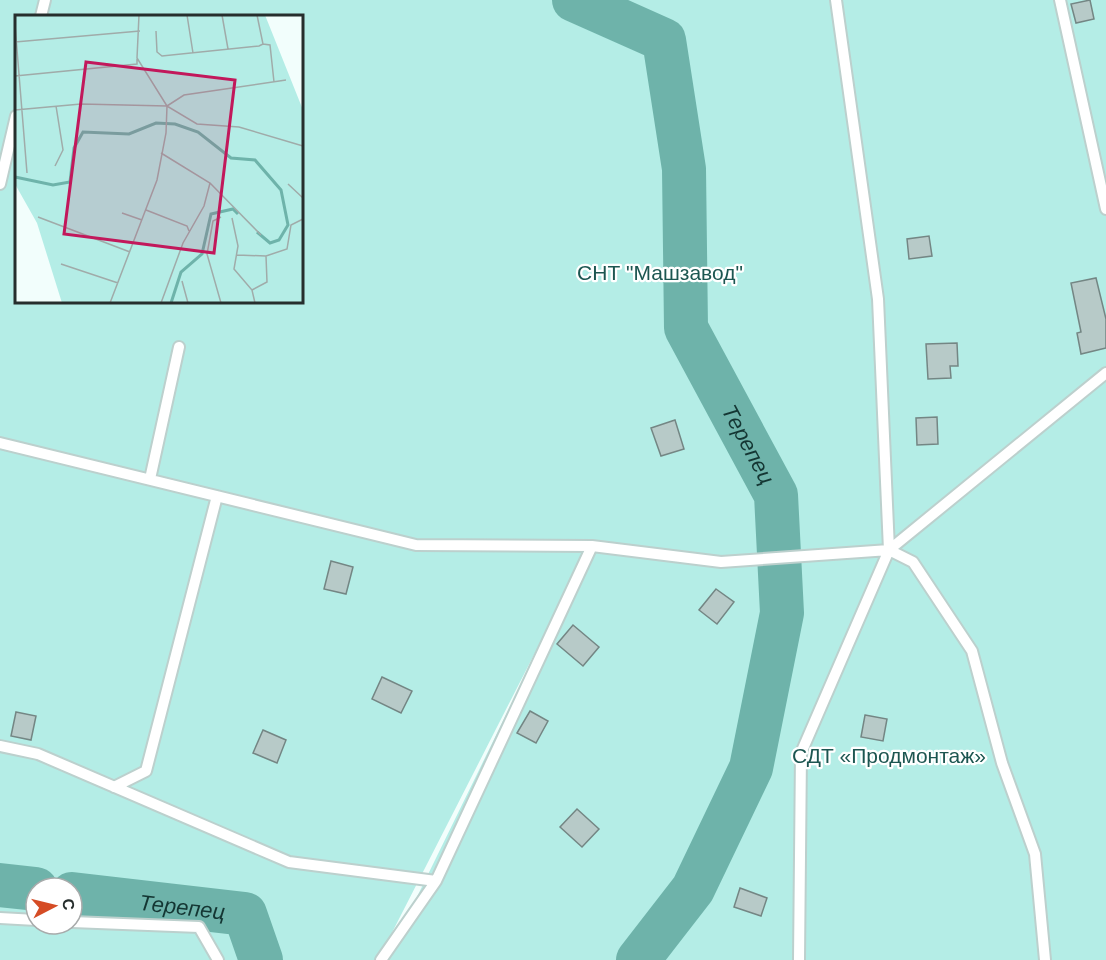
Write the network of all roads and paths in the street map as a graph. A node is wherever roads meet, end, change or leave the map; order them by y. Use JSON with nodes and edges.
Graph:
{"nodes":[{"id":1,"x":45,"y":0,"type":"edge"},
{"id":2,"x":836,"y":0,"type":"edge"},
{"id":3,"x":1060,"y":0,"type":"edge"},
{"id":4,"x":41,"y":15,"type":"edge"},
{"id":5,"x":15,"y":120,"type":"edge"},
{"id":6,"x":0,"y":184,"type":"edge"},
{"id":7,"x":1106,"y":209,"type":"edge"},
{"id":8,"x":179,"y":347,"type":"dead end"},
{"id":9,"x":1106,"y":373,"type":"edge"},
{"id":10,"x":0,"y":443,"type":"edge"},
{"id":11,"x":150,"y":479,"type":"junction"},
{"id":12,"x":217,"y":496,"type":"junction"},
{"id":13,"x":592,"y":546,"type":"junction"},
{"id":14,"x":889,"y":550,"type":"junction"},
{"id":15,"x":0,"y":746,"type":"edge"},
{"id":16,"x":114,"y":787,"type":"junction"},
{"id":17,"x":436,"y":881,"type":"junction"},
{"id":18,"x":0,"y":918,"type":"edge"},
{"id":19,"x":24,"y":919,"type":"edge"},
{"id":20,"x":84,"y":922,"type":"edge"},
{"id":21,"x":218,"y":960,"type":"edge"},
{"id":22,"x":381,"y":960,"type":"edge"},
{"id":23,"x":799,"y":960,"type":"edge"},
{"id":24,"x":1045,"y":960,"type":"edge"}],
"edges":[{"from":1,"to":4,"type":"lane"},
{"from":2,"to":14,"type":"lane"},
{"from":3,"to":7,"type":"lane"},
{"from":5,"to":6,"type":"lane"},
{"from":8,"to":11,"type":"lane"},
{"from":9,"to":14,"type":"lane"},
{"from":10,"to":11,"type":"lane"},
{"from":11,"to":12,"type":"lane"},
{"from":12,"to":13,"type":"lane"},
{"from":12,"to":16,"type":"lane"},
{"from":13,"to":14,"type":"lane"},
{"from":13,"to":17,"type":"lane"},
{"from":14,"to":23,"type":"lane"},
{"from":14,"to":24,"type":"lane"},
{"from":15,"to":16,"type":"lane"},
{"from":16,"to":17,"type":"lane"},
{"from":17,"to":22,"type":"lane"},
{"from":18,"to":19,"type":"lane"},
{"from":20,"to":21,"type":"lane"}]}
